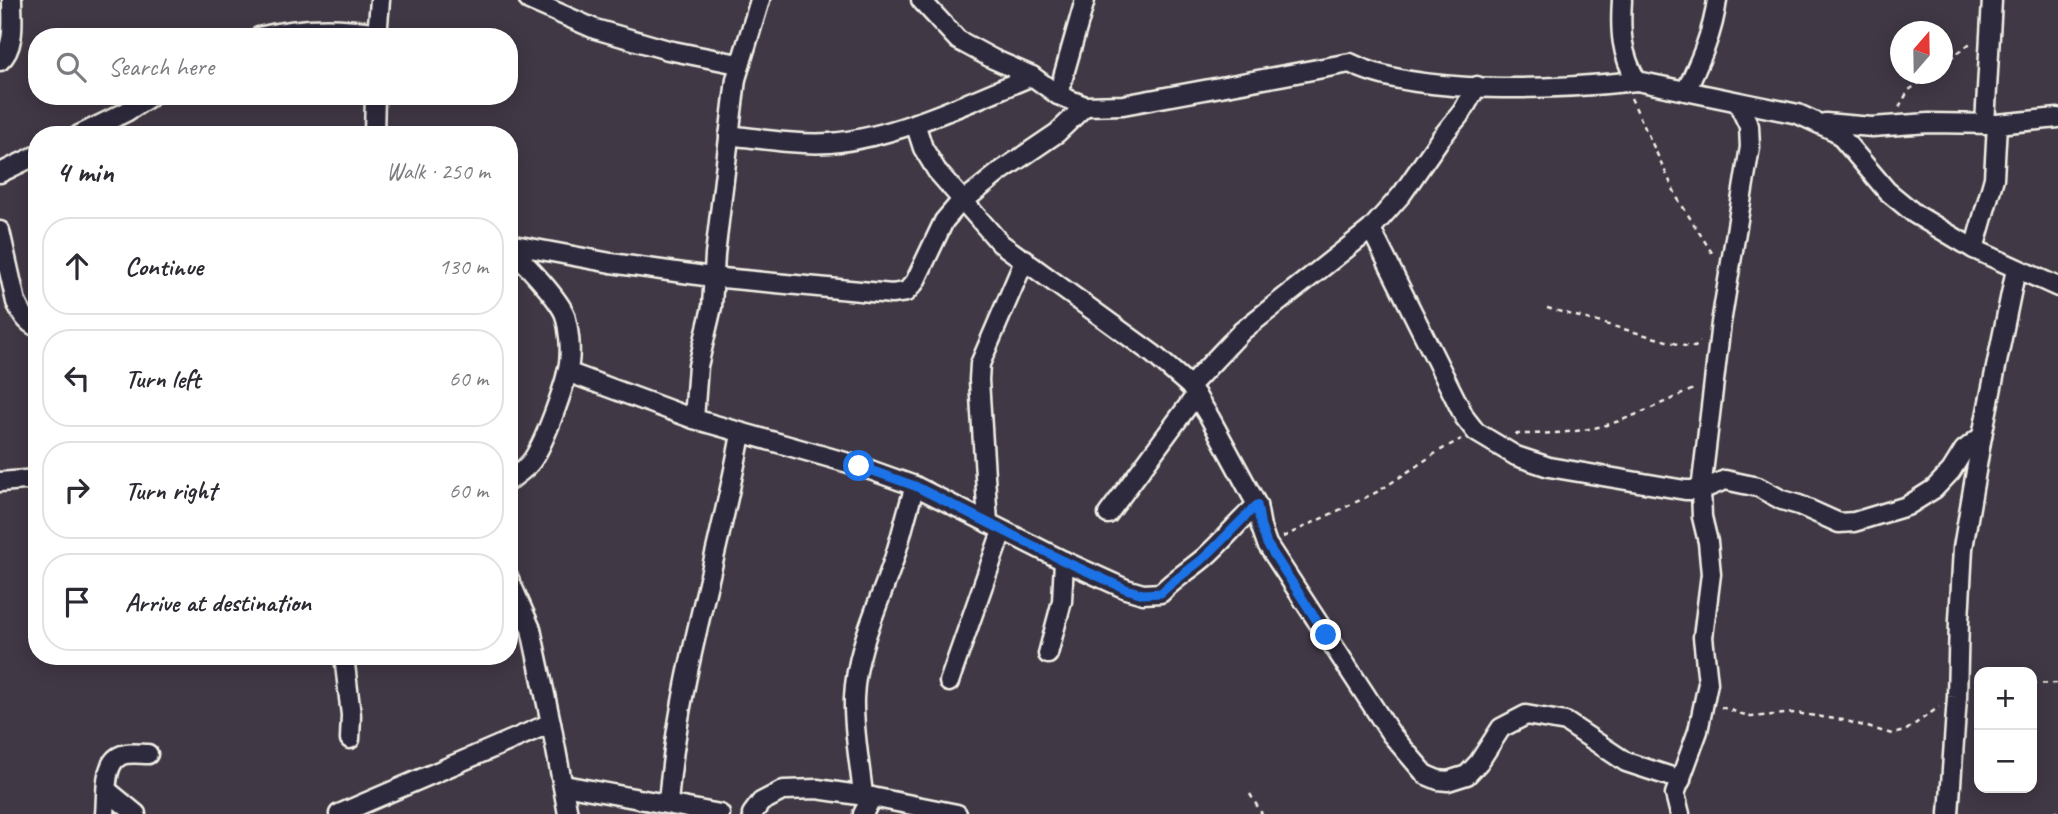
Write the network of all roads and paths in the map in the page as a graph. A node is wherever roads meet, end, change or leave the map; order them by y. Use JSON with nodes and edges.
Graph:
{"nodes":[{"id":1,"x":12,"y":0,"type":"edge"},
{"id":2,"x":380,"y":0,"type":"edge"},
{"id":3,"x":529,"y":0,"type":"edge"},
{"id":4,"x":760,"y":0,"type":"edge"},
{"id":5,"x":921,"y":0,"type":"edge"},
{"id":6,"x":1085,"y":0,"type":"edge"},
{"id":7,"x":1622,"y":0,"type":"edge"},
{"id":8,"x":1717,"y":0,"type":"edge"},
{"id":9,"x":1992,"y":0,"type":"edge"},
{"id":10,"x":1991,"y":27,"type":"junction"},
{"id":11,"x":378,"y":28,"type":"edge"},
{"id":12,"x":1953,"y":56,"type":"edge"},
{"id":13,"x":0,"y":61,"type":"edge"},
{"id":14,"x":738,"y":64,"type":"junction"},
{"id":15,"x":1032,"y":76,"type":"junction"},
{"id":16,"x":1630,"y":81,"type":"junction"},
{"id":17,"x":1917,"y":84,"type":"edge"},
{"id":18,"x":1477,"y":86,"type":"junction"},
{"id":19,"x":1686,"y":91,"type":"junction"},
{"id":20,"x":1058,"y":95,"type":"junction"},
{"id":21,"x":1738,"y":103,"type":"junction"},
{"id":22,"x":136,"y":105,"type":"edge"},
{"id":23,"x":374,"y":105,"type":"edge"},
{"id":24,"x":1086,"y":106,"type":"junction"},
{"id":25,"x":1897,"y":110,"type":"dead end"},
{"id":26,"x":2058,"y":118,"type":"edge"},
{"id":27,"x":1818,"y":122,"type":"junction"},
{"id":28,"x":915,"y":123,"type":"junction"},
{"id":29,"x":1991,"y":124,"type":"junction"},
{"id":30,"x":97,"y":126,"type":"edge"},
{"id":31,"x":374,"y":126,"type":"edge"},
{"id":32,"x":729,"y":135,"type":"junction"},
{"id":33,"x":28,"y":159,"type":"edge"},
{"id":34,"x":0,"y":173,"type":"edge"},
{"id":35,"x":964,"y":201,"type":"junction"},
{"id":36,"x":1371,"y":229,"type":"junction"},
{"id":37,"x":0,"y":231,"type":"edge"},
{"id":38,"x":518,"y":248,"type":"edge"},
{"id":39,"x":1974,"y":249,"type":"junction"},
{"id":40,"x":518,"y":256,"type":"edge"},
{"id":41,"x":1025,"y":260,"type":"junction"},
{"id":42,"x":2016,"y":269,"type":"junction"},
{"id":43,"x":1728,"y":275,"type":"junction"},
{"id":44,"x":712,"y":277,"type":"junction"},
{"id":45,"x":2058,"y":286,"type":"edge"},
{"id":46,"x":1547,"y":308,"type":"dead end"},
{"id":47,"x":28,"y":322,"type":"edge"},
{"id":48,"x":1721,"y":323,"type":"junction"},
{"id":49,"x":567,"y":372,"type":"junction"},
{"id":50,"x":1714,"y":380,"type":"junction"},
{"id":51,"x":1193,"y":391,"type":"junction"},
{"id":52,"x":694,"y":419,"type":"junction"},
{"id":53,"x":1476,"y":432,"type":"junction"},
{"id":54,"x":741,"y":434,"type":"junction"},
{"id":55,"x":1507,"y":434,"type":"dead end"},
{"id":56,"x":1982,"y":436,"type":"junction"},
{"id":57,"x":518,"y":473,"type":"edge"},
{"id":58,"x":3,"y":476,"type":"edge"},
{"id":59,"x":28,"y":478,"type":"edge"},
{"id":60,"x":915,"y":486,"type":"junction"},
{"id":61,"x":1701,"y":490,"type":"junction"},
{"id":62,"x":1257,"y":505,"type":"junction"},
{"id":63,"x":1108,"y":514,"type":"dead end"},
{"id":64,"x":995,"y":527,"type":"junction"},
{"id":65,"x":1267,"y":544,"type":"junction"},
{"id":66,"x":1064,"y":561,"type":"junction"},
{"id":67,"x":518,"y":600,"type":"edge"},
{"id":68,"x":1048,"y":654,"type":"dead end"},
{"id":69,"x":345,"y":665,"type":"edge"},
{"id":70,"x":949,"y":682,"type":"dead end"},
{"id":71,"x":2058,"y":683,"type":"edge"},
{"id":72,"x":2037,"y":684,"type":"edge"},
{"id":73,"x":1957,"y":697,"type":"junction"},
{"id":74,"x":1704,"y":707,"type":"junction"},
{"id":75,"x":551,"y":723,"type":"junction"},
{"id":76,"x":350,"y":739,"type":"dead end"},
{"id":77,"x":148,"y":754,"type":"dead end"},
{"id":78,"x":1681,"y":780,"type":"junction"},
{"id":79,"x":564,"y":785,"type":"junction"},
{"id":80,"x":108,"y":790,"type":"junction"},
{"id":81,"x":1250,"y":794,"type":"dead end"},
{"id":82,"x":867,"y":796,"type":"junction"},
{"id":83,"x":668,"y":803,"type":"junction"},
{"id":84,"x":105,"y":814,"type":"edge"},
{"id":85,"x":136,"y":814,"type":"edge"},
{"id":86,"x":340,"y":814,"type":"edge"},
{"id":87,"x":568,"y":814,"type":"edge"},
{"id":88,"x":720,"y":814,"type":"edge"},
{"id":89,"x":752,"y":814,"type":"edge"},
{"id":90,"x":863,"y":814,"type":"edge"},
{"id":91,"x":957,"y":814,"type":"edge"},
{"id":92,"x":1262,"y":814,"type":"edge"},
{"id":93,"x":1680,"y":814,"type":"edge"},
{"id":94,"x":1949,"y":814,"type":"edge"}],
"edges":[{"from":1,"to":13,"type":"street"},
{"from":2,"to":11,"type":"street"},
{"from":3,"to":14,"type":"street"},
{"from":4,"to":14,"type":"street"},
{"from":5,"to":15,"type":"street"},
{"from":6,"to":20,"type":"street"},
{"from":7,"to":16,"type":"street"},
{"from":8,"to":19,"type":"street"},
{"from":9,"to":10,"type":"street"},
{"from":10,"to":12,"type":"path"},
{"from":10,"to":29,"type":"street"},
{"from":14,"to":32,"type":"street"},
{"from":15,"to":20,"type":"street"},
{"from":15,"to":28,"type":"street"},
{"from":16,"to":18,"type":"street"},
{"from":16,"to":19,"type":"street"},
{"from":16,"to":43,"type":"path"},
{"from":17,"to":25,"type":"path"},
{"from":18,"to":24,"type":"street"},
{"from":18,"to":36,"type":"street"},
{"from":19,"to":21,"type":"street"},
{"from":20,"to":24,"type":"street"},
{"from":21,"to":27,"type":"street"},
{"from":21,"to":43,"type":"street"},
{"from":22,"to":30,"type":"street"},
{"from":23,"to":31,"type":"street"},
{"from":24,"to":35,"type":"street"},
{"from":26,"to":29,"type":"street"},
{"from":27,"to":29,"type":"street"},
{"from":27,"to":39,"type":"street"},
{"from":28,"to":32,"type":"street"},
{"from":28,"to":35,"type":"street"},
{"from":29,"to":39,"type":"street"},
{"from":32,"to":44,"type":"street"},
{"from":33,"to":34,"type":"street"},
{"from":35,"to":41,"type":"street"},
{"from":35,"to":44,"type":"street"},
{"from":36,"to":51,"type":"street"},
{"from":36,"to":53,"type":"street"},
{"from":37,"to":47,"type":"street"},
{"from":38,"to":44,"type":"street"},
{"from":39,"to":42,"type":"street"},
{"from":40,"to":49,"type":"street"},
{"from":41,"to":51,"type":"street"},
{"from":41,"to":64,"type":"street"},
{"from":42,"to":45,"type":"street"},
{"from":42,"to":56,"type":"street"},
{"from":43,"to":48,"type":"street"},
{"from":44,"to":52,"type":"street"},
{"from":46,"to":48,"type":"path"},
{"from":48,"to":50,"type":"street"},
{"from":49,"to":52,"type":"street"},
{"from":49,"to":57,"type":"street"},
{"from":50,"to":55,"type":"path"},
{"from":50,"to":61,"type":"street"},
{"from":51,"to":62,"type":"street"},
{"from":51,"to":63,"type":"street"},
{"from":52,"to":54,"type":"street"},
{"from":53,"to":61,"type":"street"},
{"from":53,"to":65,"type":"path"},
{"from":54,"to":60,"type":"street"},
{"from":54,"to":83,"type":"street"},
{"from":56,"to":61,"type":"street"},
{"from":56,"to":73,"type":"street"},
{"from":58,"to":59,"type":"street"},
{"from":60,"to":64,"type":"street"},
{"from":60,"to":82,"type":"street"},
{"from":61,"to":74,"type":"street"},
{"from":62,"to":65,"type":"street"},
{"from":62,"to":66,"type":"street"},
{"from":64,"to":66,"type":"street"},
{"from":64,"to":70,"type":"street"},
{"from":65,"to":78,"type":"street"},
{"from":66,"to":68,"type":"street"},
{"from":67,"to":75,"type":"street"},
{"from":69,"to":76,"type":"street"},
{"from":71,"to":72,"type":"path"},
{"from":73,"to":74,"type":"path"},
{"from":73,"to":94,"type":"street"},
{"from":74,"to":78,"type":"street"},
{"from":75,"to":79,"type":"street"},
{"from":75,"to":86,"type":"street"},
{"from":77,"to":80,"type":"street"},
{"from":78,"to":93,"type":"street"},
{"from":79,"to":83,"type":"street"},
{"from":79,"to":87,"type":"street"},
{"from":80,"to":84,"type":"street"},
{"from":80,"to":85,"type":"street"},
{"from":81,"to":92,"type":"path"},
{"from":82,"to":89,"type":"street"},
{"from":82,"to":90,"type":"street"},
{"from":82,"to":91,"type":"street"},
{"from":83,"to":88,"type":"street"}]}
